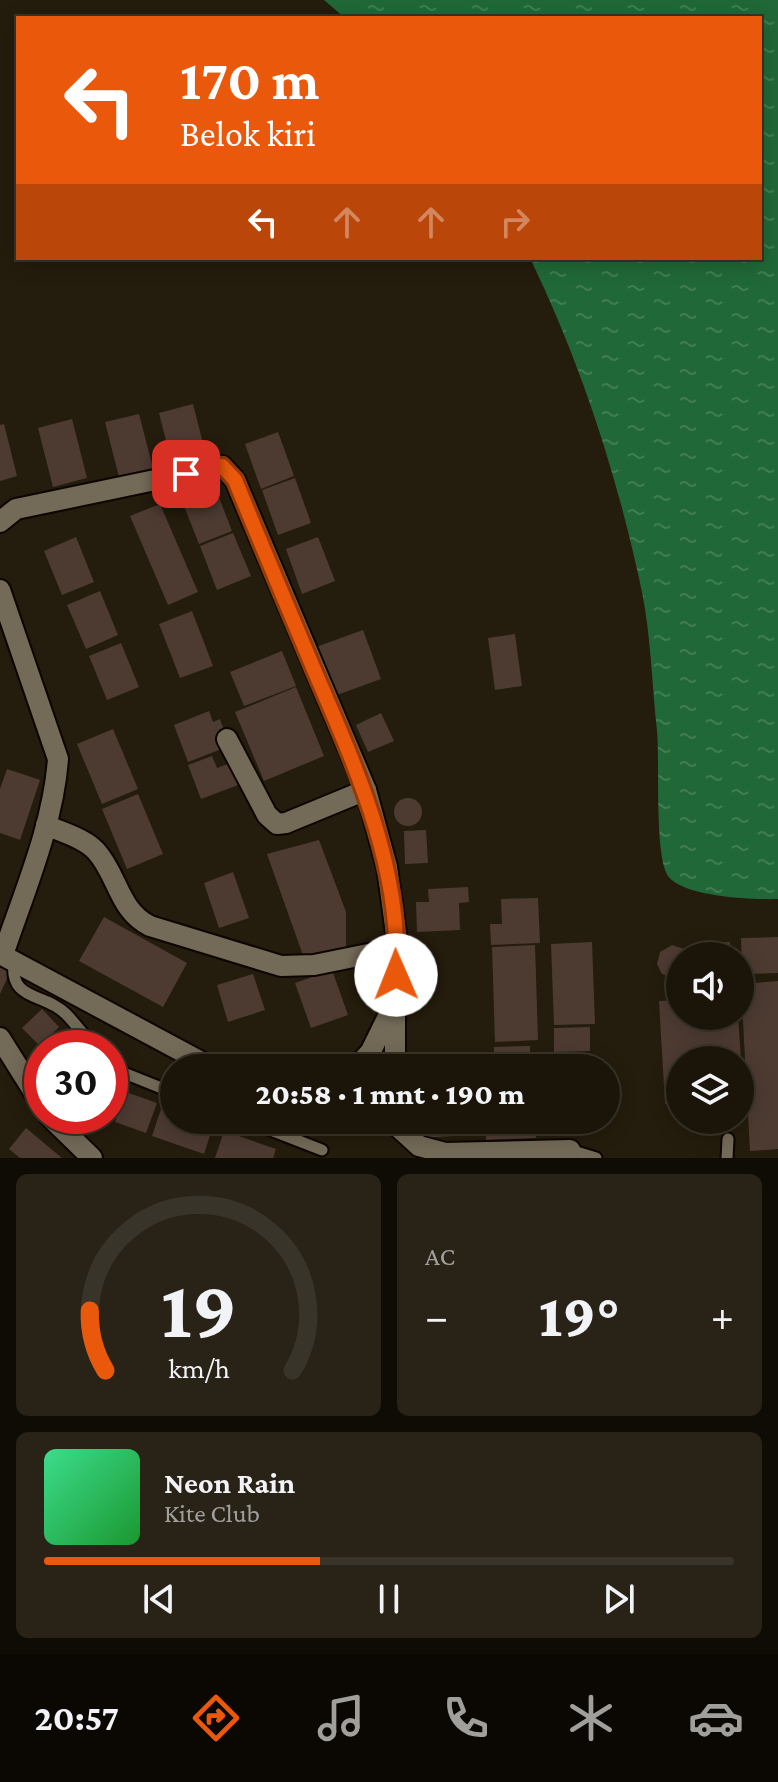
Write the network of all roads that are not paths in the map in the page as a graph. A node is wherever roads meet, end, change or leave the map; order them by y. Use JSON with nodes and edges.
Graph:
{"nodes":[{"id":1,"x":0,"y":522,"type":"edge"},
{"id":2,"x":0,"y":590,"type":"edge"},
{"id":3,"x":227,"y":739,"type":"dead end"},
{"id":4,"x":366,"y":790,"type":"junction"},
{"id":5,"x":46,"y":825,"type":"junction"},
{"id":6,"x":398,"y":948,"type":"junction"},
{"id":7,"x":6,"y":957,"type":"edge"},
{"id":8,"x":395,"y":1002,"type":"junction"},
{"id":9,"x":80,"y":1030,"type":"edge"},
{"id":10,"x":0,"y":1038,"type":"edge"},
{"id":11,"x":187,"y":1054,"type":"edge"},
{"id":12,"x":368,"y":1054,"type":"edge"},
{"id":13,"x":395,"y":1054,"type":"edge"},
{"id":14,"x":128,"y":1075,"type":"edge"},
{"id":15,"x":24,"y":1076,"type":"edge"},
{"id":16,"x":160,"y":1087,"type":"edge"},
{"id":17,"x":67,"y":1134,"type":"edge"},
{"id":18,"x":281,"y":1134,"type":"edge"},
{"id":19,"x":404,"y":1134,"type":"edge"},
{"id":20,"x":728,"y":1139,"type":"dead end"},
{"id":21,"x":322,"y":1150,"type":"dead end"},
{"id":22,"x":570,"y":1150,"type":"joint"},
{"id":23,"x":92,"y":1158,"type":"edge"},
{"id":24,"x":596,"y":1158,"type":"edge"},
{"id":25,"x":727,"y":1158,"type":"edge"}],
"edges":[{"from":1,"to":4,"type":"street"},
{"from":2,"to":5,"type":"street"},
{"from":3,"to":4,"type":"street"},
{"from":4,"to":6,"type":"street"},
{"from":5,"to":6,"type":"street"},
{"from":5,"to":7,"type":"street"},
{"from":6,"to":8,"type":"street"},
{"from":7,"to":9,"type":"lane"},
{"from":7,"to":11,"type":"street"},
{"from":8,"to":12,"type":"street"},
{"from":8,"to":13,"type":"street"},
{"from":10,"to":15,"type":"street"},
{"from":14,"to":16,"type":"lane"},
{"from":17,"to":23,"type":"street"},
{"from":18,"to":21,"type":"lane"},
{"from":19,"to":22,"type":"street"},
{"from":20,"to":25,"type":"lane"},
{"from":22,"to":24,"type":"lane"}]}
